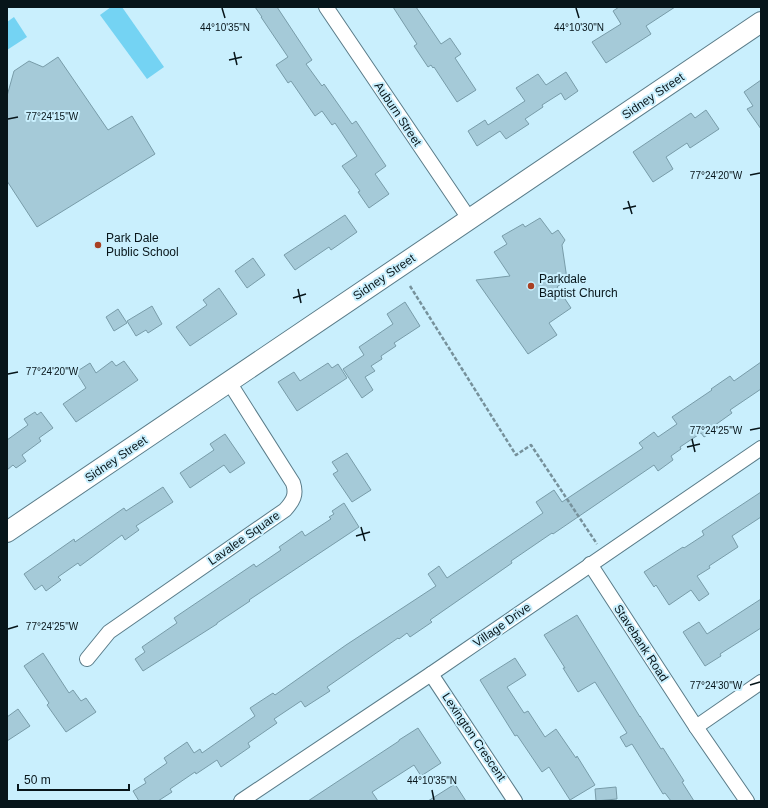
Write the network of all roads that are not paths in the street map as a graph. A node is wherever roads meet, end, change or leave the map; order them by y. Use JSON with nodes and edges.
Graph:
{"nodes":[{"id":1,"x":326,"y":7,"type":"edge"},
{"id":2,"x":761,"y":22,"type":"edge"},
{"id":3,"x":470,"y":220,"type":"junction"},
{"id":4,"x":229,"y":382,"type":"junction"},
{"id":5,"x":761,"y":448,"type":"edge"},
{"id":6,"x":7,"y":532,"type":"edge"},
{"id":7,"x":590,"y":564,"type":"junction"},
{"id":8,"x":87,"y":659,"type":"dead end"},
{"id":9,"x":431,"y":674,"type":"junction"},
{"id":10,"x":761,"y":682,"type":"edge"},
{"id":11,"x":696,"y":727,"type":"junction"},
{"id":12,"x":241,"y":801,"type":"edge"},
{"id":13,"x":515,"y":801,"type":"edge"},
{"id":14,"x":747,"y":801,"type":"edge"}],
"edges":[{"from":1,"to":3,"type":"street","name":"Auburn Street"},
{"from":2,"to":3,"type":"main road","name":"Sidney Street"},
{"from":3,"to":4,"type":"main road","name":"Sidney Street"},
{"from":4,"to":6,"type":"main road","name":"Sidney Street"},
{"from":4,"to":8,"type":"street","name":"Lavalee Square"},
{"from":5,"to":7,"type":"street","name":"Village Drive"},
{"from":7,"to":9,"type":"street","name":"Village Drive"},
{"from":7,"to":11,"type":"street","name":"Stavebank Road"},
{"from":9,"to":12,"type":"street","name":"Village Drive"},
{"from":9,"to":13,"type":"street","name":"Lexington Crescent"},
{"from":10,"to":11,"type":"street"},
{"from":11,"to":14,"type":"street","name":"Stavebank Road"}]}
